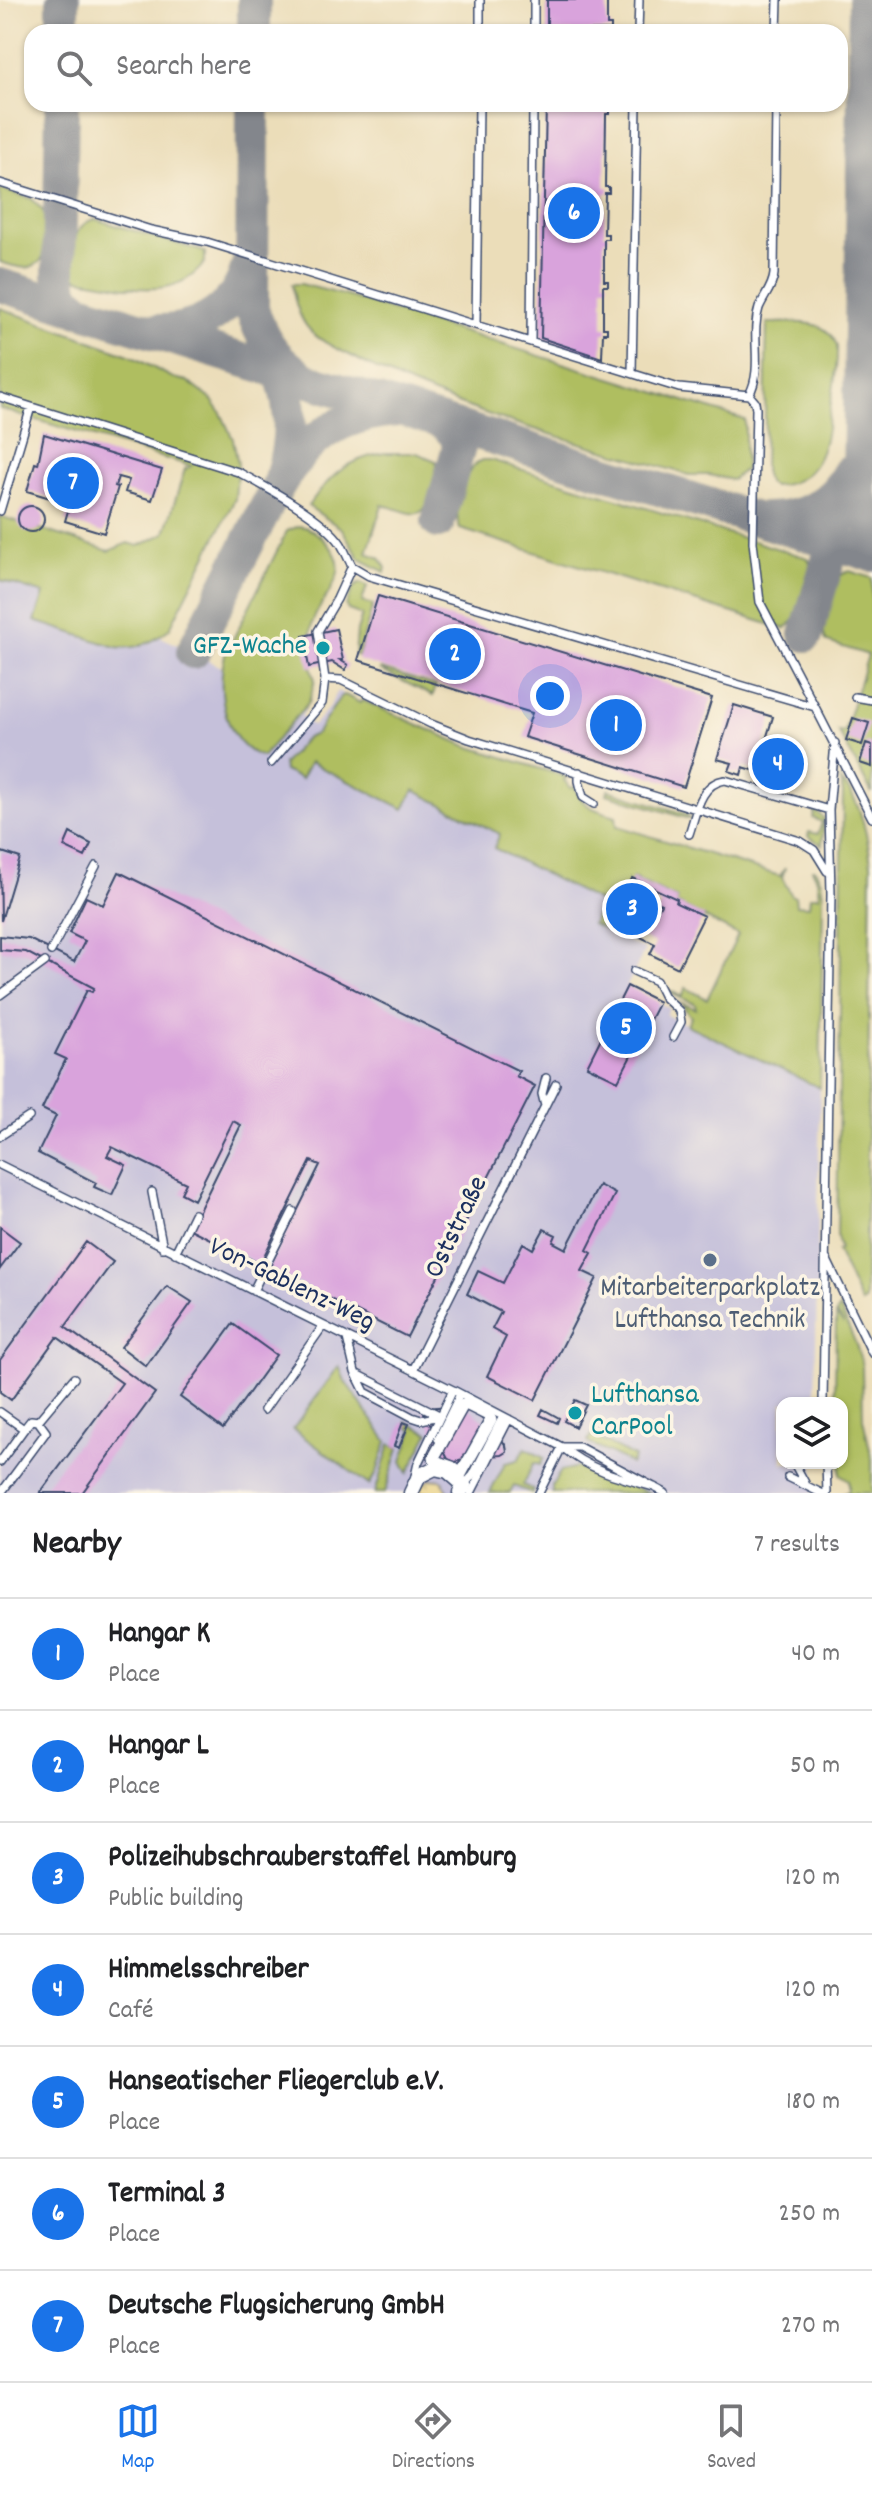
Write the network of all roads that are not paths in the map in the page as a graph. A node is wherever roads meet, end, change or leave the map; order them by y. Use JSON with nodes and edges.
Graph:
{"nodes":[{"id":1,"x":480,"y":0,"type":"edge"},
{"id":2,"x":534,"y":0,"type":"edge"},
{"id":3,"x":639,"y":0,"type":"edge"},
{"id":4,"x":778,"y":0,"type":"edge"},
{"id":5,"x":480,"y":24,"type":"edge"},
{"id":6,"x":534,"y":24,"type":"edge"},
{"id":7,"x":638,"y":24,"type":"edge"},
{"id":8,"x":777,"y":24,"type":"edge"},
{"id":9,"x":479,"y":112,"type":"edge"},
{"id":10,"x":533,"y":112,"type":"edge"},
{"id":11,"x":637,"y":112,"type":"edge"},
{"id":12,"x":776,"y":112,"type":"edge"},
{"id":13,"x":0,"y":183,"type":"edge"},
{"id":14,"x":476,"y":325,"type":"junction"},
{"id":15,"x":531,"y":341,"type":"junction"},
{"id":16,"x":632,"y":373,"type":"junction"},
{"id":17,"x":749,"y":395,"type":"junction"},
{"id":18,"x":0,"y":397,"type":"edge"},
{"id":19,"x":31,"y":407,"type":"junction"},
{"id":20,"x":0,"y":511,"type":"edge"},
{"id":21,"x":352,"y":566,"type":"junction"},
{"id":22,"x":325,"y":679,"type":"junction"},
{"id":23,"x":855,"y":697,"type":"dead end"},
{"id":24,"x":872,"y":700,"type":"edge"},
{"id":25,"x":815,"y":707,"type":"junction"},
{"id":26,"x":835,"y":743,"type":"junction"},
{"id":27,"x":271,"y":763,"type":"dead end"},
{"id":28,"x":579,"y":772,"type":"junction"},
{"id":29,"x":594,"y":804,"type":"dead end"},
{"id":30,"x":697,"y":809,"type":"junction"},
{"id":31,"x":829,"y":810,"type":"junction"},
{"id":32,"x":872,"y":818,"type":"edge"},
{"id":33,"x":689,"y":834,"type":"dead end"},
{"id":34,"x":96,"y":866,"type":"dead end"},
{"id":35,"x":830,"y":877,"type":"junction"},
{"id":36,"x":51,"y":951,"type":"dead end"},
{"id":37,"x":45,"y":962,"type":"dead end"},
{"id":38,"x":634,"y":971,"type":"dead end"},
{"id":39,"x":0,"y":995,"type":"edge"},
{"id":40,"x":673,"y":1037,"type":"dead end"},
{"id":41,"x":546,"y":1078,"type":"dead end"},
{"id":42,"x":556,"y":1084,"type":"dead end"},
{"id":43,"x":545,"y":1106,"type":"junction"},
{"id":44,"x":29,"y":1117,"type":"dead end"},
{"id":45,"x":0,"y":1136,"type":"edge"},
{"id":46,"x":0,"y":1165,"type":"edge"},
{"id":47,"x":152,"y":1192,"type":"dead end"},
{"id":48,"x":293,"y":1211,"type":"dead end"},
{"id":49,"x":194,"y":1214,"type":"dead end"},
{"id":50,"x":163,"y":1248,"type":"junction"},
{"id":51,"x":175,"y":1253,"type":"junction"},
{"id":52,"x":826,"y":1258,"type":"junction"},
{"id":53,"x":253,"y":1291,"type":"junction"},
{"id":54,"x":323,"y":1326,"type":"junction"},
{"id":55,"x":347,"y":1338,"type":"junction"},
{"id":56,"x":872,"y":1353,"type":"edge"},
{"id":57,"x":413,"y":1370,"type":"junction"},
{"id":58,"x":355,"y":1372,"type":"junction"},
{"id":59,"x":74,"y":1378,"type":"dead end"},
{"id":60,"x":460,"y":1396,"type":"junction"},
{"id":61,"x":823,"y":1397,"type":"edge"},
{"id":62,"x":264,"y":1410,"type":"dead end"},
{"id":63,"x":0,"y":1412,"type":"edge"},
{"id":64,"x":440,"y":1416,"type":"junction"},
{"id":65,"x":503,"y":1416,"type":"junction"},
{"id":66,"x":38,"y":1421,"type":"junction"},
{"id":67,"x":24,"y":1429,"type":"junction"},
{"id":68,"x":562,"y":1447,"type":"junction"},
{"id":69,"x":0,"y":1462,"type":"edge"},
{"id":70,"x":797,"y":1469,"type":"edge"},
{"id":71,"x":826,"y":1469,"type":"edge"},
{"id":72,"x":788,"y":1477,"type":"dead end"},
{"id":73,"x":416,"y":1482,"type":"edge"},
{"id":74,"x":806,"y":1485,"type":"junction"},
{"id":75,"x":654,"y":1487,"type":"junction"},
{"id":76,"x":466,"y":1491,"type":"edge"},
{"id":77,"x":1,"y":1493,"type":"edge"},
{"id":78,"x":539,"y":1493,"type":"edge"},
{"id":79,"x":665,"y":1493,"type":"edge"},
{"id":80,"x":824,"y":1493,"type":"edge"}],
"edges":[{"from":1,"to":5,"type":"lane"},
{"from":2,"to":6,"type":"lane"},
{"from":3,"to":7,"type":"lane"},
{"from":4,"to":8,"type":"lane"},
{"from":9,"to":14,"type":"lane"},
{"from":10,"to":15,"type":"lane"},
{"from":11,"to":16,"type":"lane"},
{"from":12,"to":17,"type":"lane"},
{"from":13,"to":14,"type":"lane"},
{"from":14,"to":15,"type":"lane"},
{"from":15,"to":16,"type":"lane"},
{"from":16,"to":17,"type":"lane"},
{"from":17,"to":25,"type":"lane"},
{"from":18,"to":19,"type":"lane"},
{"from":19,"to":20,"type":"lane"},
{"from":19,"to":21,"type":"lane"},
{"from":21,"to":22,"type":"lane"},
{"from":21,"to":25,"type":"lane"},
{"from":22,"to":27,"type":"lane"},
{"from":22,"to":28,"type":"lane"},
{"from":23,"to":24,"type":"lane"},
{"from":25,"to":26,"type":"lane"},
{"from":26,"to":31,"type":"lane"},
{"from":26,"to":32,"type":"lane"},
{"from":28,"to":29,"type":"lane"},
{"from":28,"to":30,"type":"lane"},
{"from":30,"to":31,"type":"lane"},
{"from":30,"to":33,"type":"lane"},
{"from":30,"to":35,"type":"lane"},
{"from":31,"to":35,"type":"lane"},
{"from":34,"to":36,"type":"lane"},
{"from":35,"to":52,"type":"lane"},
{"from":37,"to":39,"type":"lane"},
{"from":38,"to":40,"type":"lane"},
{"from":41,"to":43,"type":"lane","name":"Oststraße"},
{"from":42,"to":43,"type":"lane","name":"Oststraße"},
{"from":43,"to":57,"type":"lane","name":"Oststraße"},
{"from":44,"to":45,"type":"lane"},
{"from":46,"to":50,"type":"lane","name":"Von-Gablenz-Weg"},
{"from":47,"to":50,"type":"lane"},
{"from":48,"to":53,"type":"lane"},
{"from":49,"to":51,"type":"lane"},
{"from":50,"to":51,"type":"lane","name":"Von-Gablenz-Weg"},
{"from":51,"to":53,"type":"lane","name":"Von-Gablenz-Weg"},
{"from":52,"to":56,"type":"lane"},
{"from":52,"to":61,"type":"lane"},
{"from":53,"to":54,"type":"lane","name":"Von-Gablenz-Weg"},
{"from":54,"to":55,"type":"lane","name":"Von-Gablenz-Weg"},
{"from":54,"to":62,"type":"lane"},
{"from":55,"to":57,"type":"lane","name":"Von-Gablenz-Weg"},
{"from":55,"to":58,"type":"lane"},
{"from":57,"to":60,"type":"lane","name":"Von-Gablenz-Weg"},
{"from":58,"to":64,"type":"lane"},
{"from":58,"to":64,"type":"lane"},
{"from":59,"to":66,"type":"lane"},
{"from":60,"to":60,"type":"street"},
{"from":60,"to":64,"type":"lane"},
{"from":60,"to":65,"type":"lane","name":"Von-Gablenz-Weg"},
{"from":60,"to":73,"type":"lane"},
{"from":63,"to":67,"type":"lane"},
{"from":64,"to":73,"type":"lane"},
{"from":65,"to":68,"type":"lane","name":"Von-Gablenz-Weg"},
{"from":65,"to":76,"type":"lane"},
{"from":65,"to":76,"type":"lane"},
{"from":66,"to":67,"type":"lane"},
{"from":66,"to":77,"type":"lane"},
{"from":67,"to":69,"type":"lane"},
{"from":68,"to":75,"type":"lane","name":"Von-Gablenz-Weg"},
{"from":68,"to":75,"type":"lane","name":"Von-Gablenz-Weg"},
{"from":68,"to":78,"type":"lane"},
{"from":70,"to":74,"type":"lane"},
{"from":71,"to":80,"type":"lane"},
{"from":72,"to":74,"type":"lane"},
{"from":73,"to":76,"type":"street"},
{"from":74,"to":80,"type":"lane"},
{"from":75,"to":79,"type":"lane","name":"Von-Gablenz-Weg"}]}
